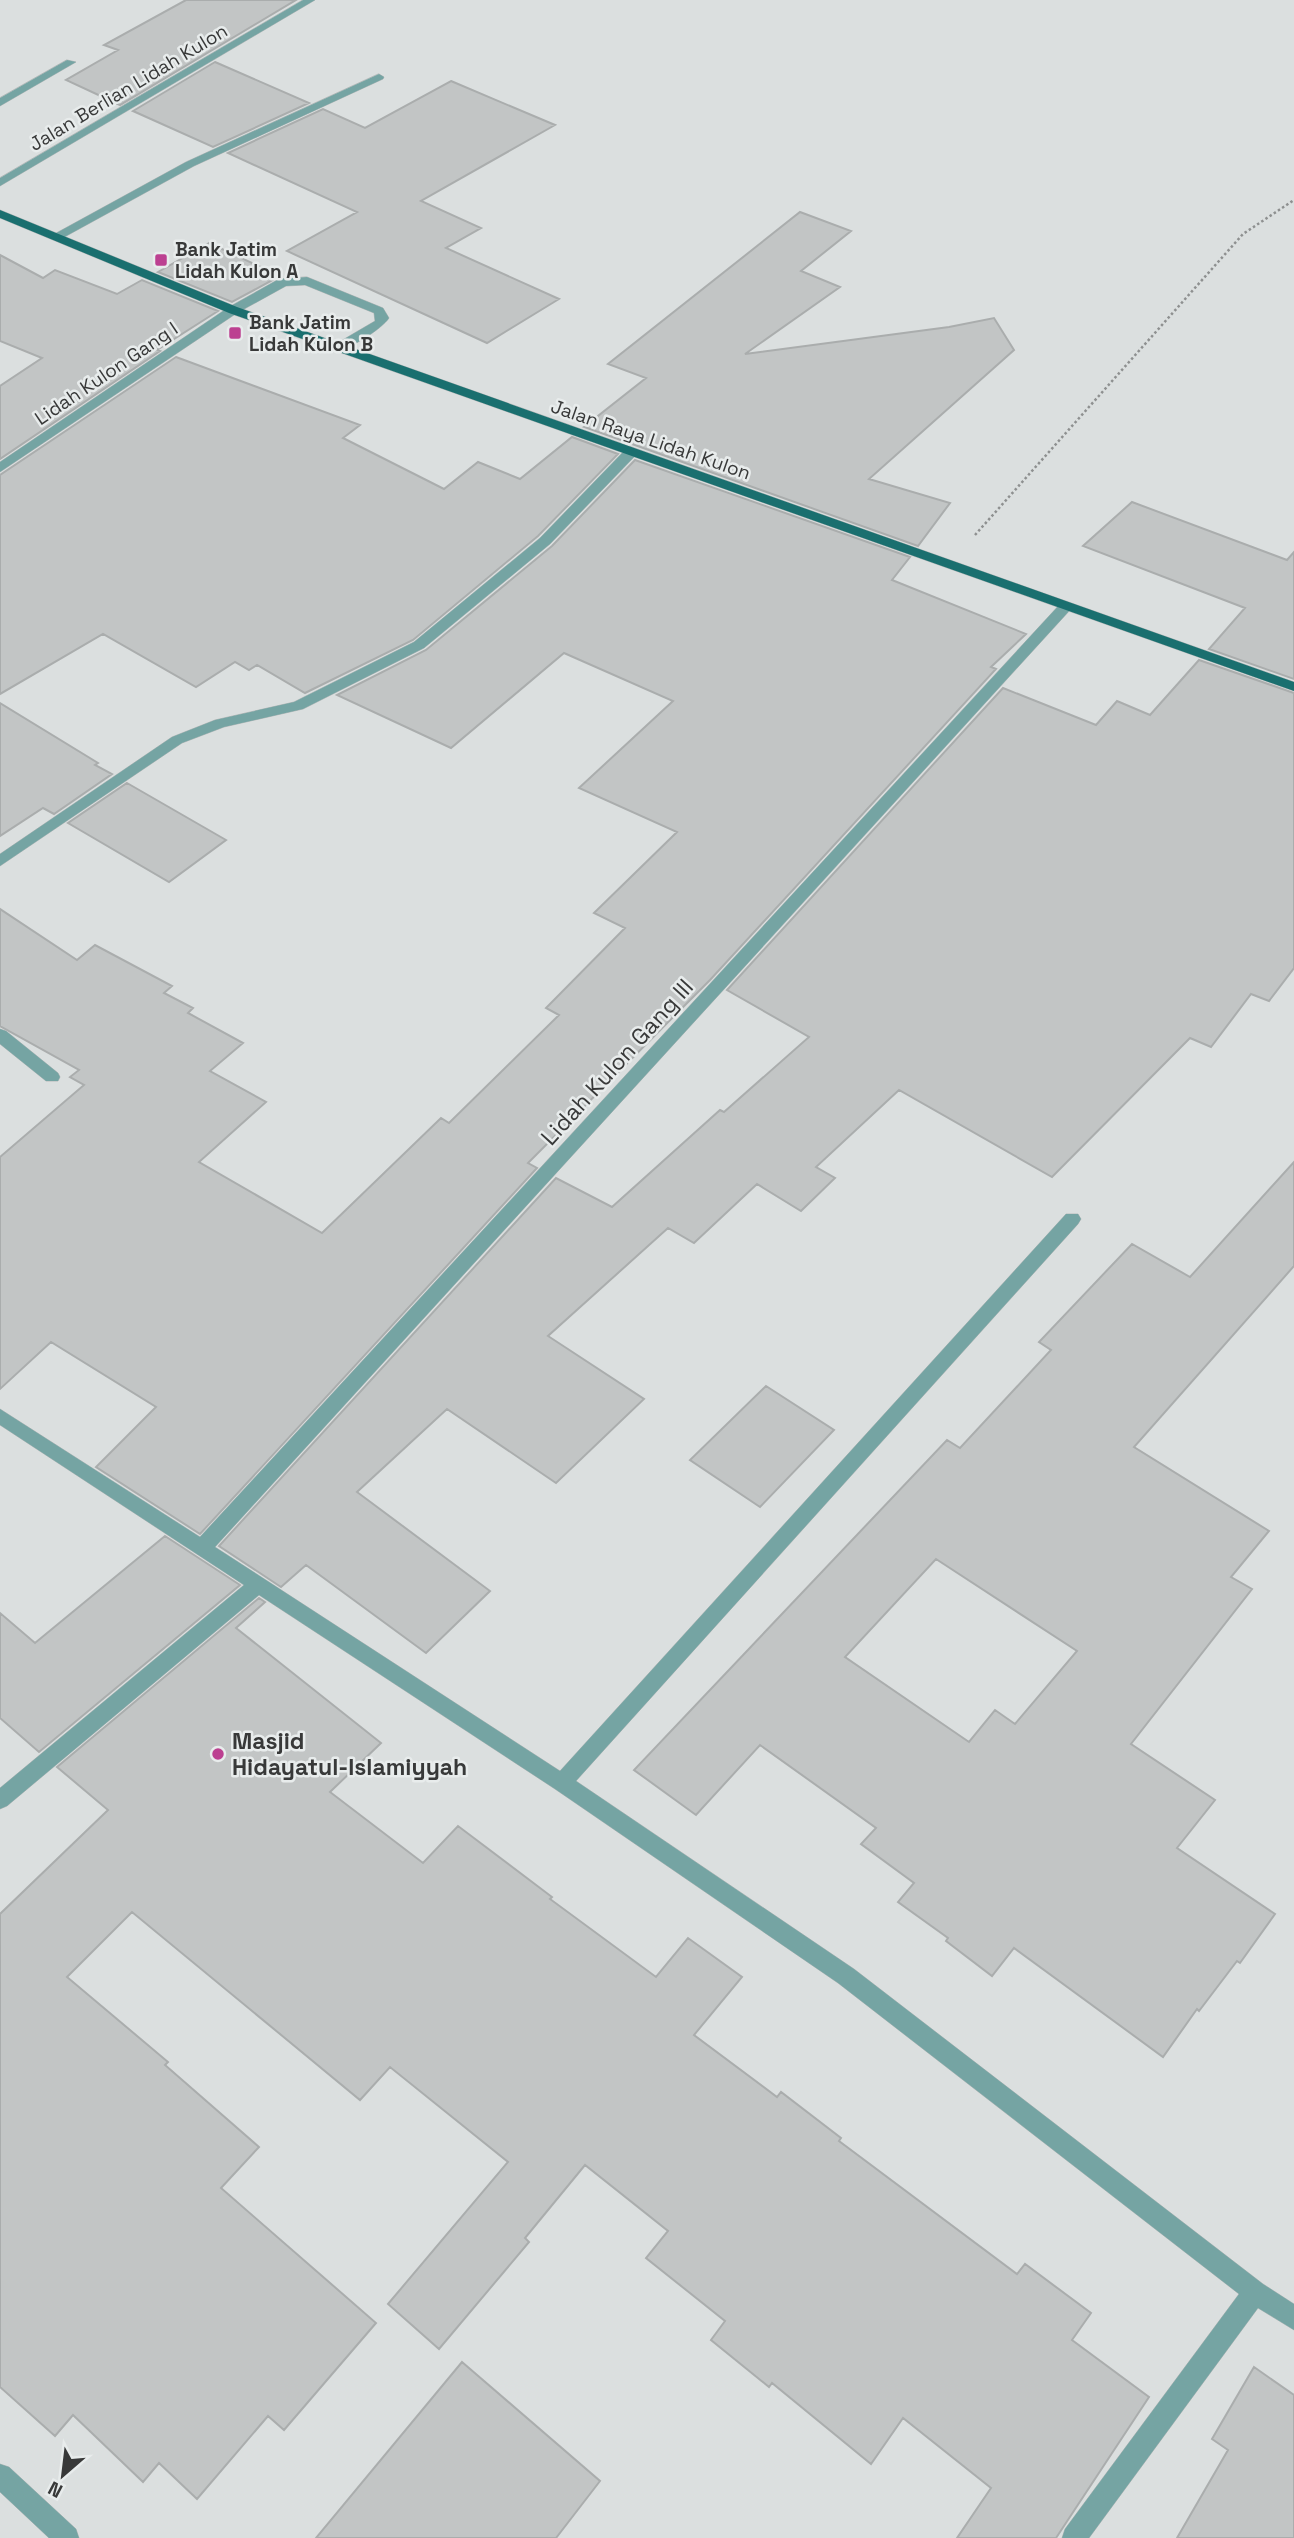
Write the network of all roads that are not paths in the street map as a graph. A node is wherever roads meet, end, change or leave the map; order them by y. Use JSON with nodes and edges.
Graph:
{"nodes":[{"id":1,"x":310,"y":0,"type":"edge"},
{"id":2,"x":71,"y":62,"type":"dead end"},
{"id":3,"x":379,"y":77,"type":"dead end"},
{"id":4,"x":0,"y":103,"type":"edge"},
{"id":5,"x":0,"y":183,"type":"edge"},
{"id":6,"x":0,"y":214,"type":"edge"},
{"id":7,"x":55,"y":237,"type":"junction"},
{"id":8,"x":233,"y":310,"type":"junction"},
{"id":9,"x":338,"y":348,"type":"junction"},
{"id":10,"x":631,"y":452,"type":"junction"},
{"id":11,"x":0,"y":468,"type":"edge"},
{"id":12,"x":1066,"y":606,"type":"junction"},
{"id":13,"x":1294,"y":687,"type":"edge"},
{"id":14,"x":0,"y":861,"type":"edge"},
{"id":15,"x":0,"y":1035,"type":"edge"},
{"id":16,"x":52,"y":1077,"type":"dead end"},
{"id":17,"x":1072,"y":1219,"type":"dead end"},
{"id":18,"x":0,"y":1416,"type":"edge"},
{"id":19,"x":202,"y":1548,"type":"junction"},
{"id":20,"x":258,"y":1585,"type":"junction"},
{"id":21,"x":562,"y":1783,"type":"junction"},
{"id":22,"x":0,"y":1800,"type":"edge"},
{"id":23,"x":1255,"y":2291,"type":"junction"},
{"id":24,"x":1294,"y":2318,"type":"edge"},
{"id":25,"x":0,"y":2476,"type":"edge"},
{"id":26,"x":67,"y":2538,"type":"edge"},
{"id":27,"x":1074,"y":2538,"type":"edge"}],
"edges":[{"from":1,"to":5,"type":"street","name":"Jalan Berlian Lidah Kulon"},
{"from":2,"to":4,"type":"street"},
{"from":3,"to":7,"type":"street"},
{"from":6,"to":7,"type":"main road","name":"Jalan Raya Lidah Kulon"},
{"from":7,"to":8,"type":"main road","name":"Jalan Raya Lidah Kulon"},
{"from":8,"to":9,"type":"main road","name":"Jalan Raya Lidah Kulon"},
{"from":8,"to":9,"type":"street","name":"Lidah Kulon Gang I"},
{"from":8,"to":11,"type":"street","name":"Lidah Kulon Gang I"},
{"from":9,"to":10,"type":"main road","name":"Jalan Raya Lidah Kulon"},
{"from":10,"to":12,"type":"main road","name":"Jalan Raya Lidah Kulon"},
{"from":10,"to":14,"type":"street"},
{"from":12,"to":13,"type":"main road","name":"Jalan Raya Lidah Kulon"},
{"from":12,"to":19,"type":"street","name":"Lidah Kulon Gang III"},
{"from":15,"to":16,"type":"street"},
{"from":17,"to":21,"type":"street"},
{"from":18,"to":19,"type":"street"},
{"from":19,"to":20,"type":"street"},
{"from":20,"to":21,"type":"street"},
{"from":20,"to":22,"type":"street"},
{"from":21,"to":23,"type":"street"},
{"from":23,"to":24,"type":"street"},
{"from":23,"to":27,"type":"street"},
{"from":25,"to":26,"type":"street"}]}
